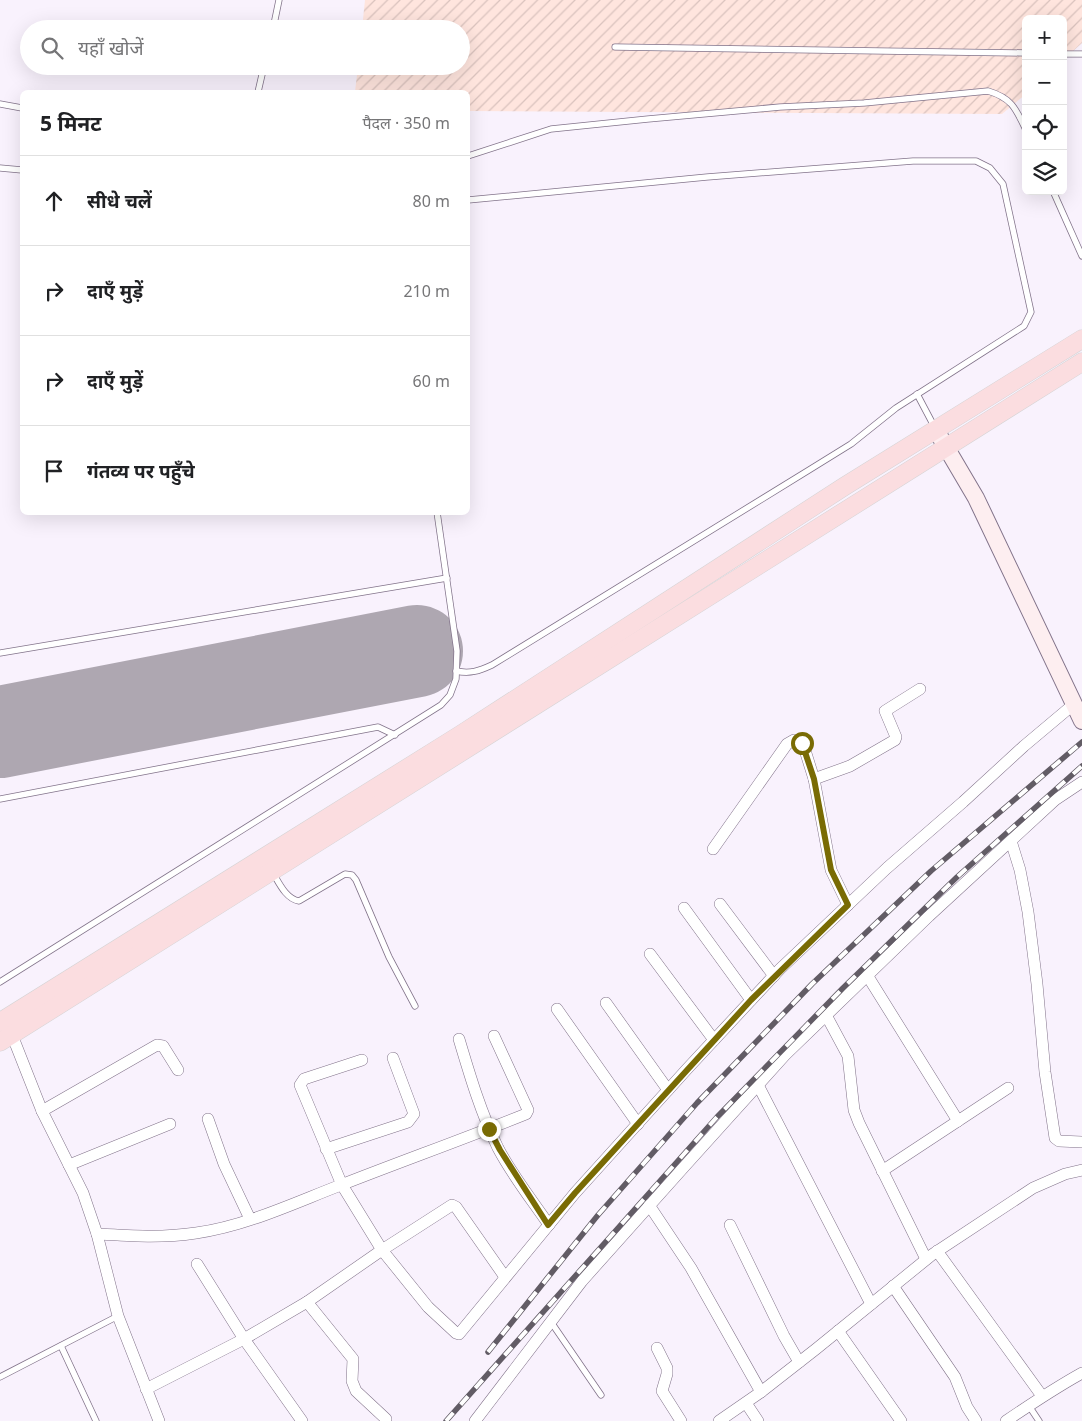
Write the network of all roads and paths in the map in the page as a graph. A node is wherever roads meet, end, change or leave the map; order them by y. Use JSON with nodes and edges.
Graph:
{"nodes":[{"id":1,"x":279,"y":0,"type":"edge"},
{"id":2,"x":274,"y":20,"type":"edge"},
{"id":3,"x":615,"y":47,"type":"dead end"},
{"id":4,"x":1022,"y":53,"type":"edge"},
{"id":5,"x":1067,"y":54,"type":"edge"},
{"id":6,"x":1082,"y":54,"type":"edge"},
{"id":7,"x":262,"y":75,"type":"edge"},
{"id":8,"x":258,"y":90,"type":"edge"},
{"id":9,"x":0,"y":104,"type":"edge"},
{"id":10,"x":20,"y":108,"type":"edge"},
{"id":11,"x":1022,"y":122,"type":"edge"},
{"id":12,"x":470,"y":155,"type":"edge"},
{"id":13,"x":0,"y":168,"type":"edge"},
{"id":14,"x":20,"y":170,"type":"edge"},
{"id":15,"x":1055,"y":195,"type":"edge"},
{"id":16,"x":470,"y":200,"type":"edge"},
{"id":17,"x":1082,"y":256,"type":"edge"},
{"id":18,"x":1082,"y":339,"type":"edge"},
{"id":19,"x":1082,"y":362,"type":"edge"},
{"id":20,"x":917,"y":394,"type":"junction"},
{"id":21,"x":936,"y":430,"type":"junction"},
{"id":22,"x":947,"y":447,"type":"junction"},
{"id":23,"x":438,"y":515,"type":"edge"},
{"id":24,"x":446,"y":578,"type":"junction"},
{"id":25,"x":0,"y":654,"type":"edge"},
{"id":26,"x":456,"y":671,"type":"junction"},
{"id":27,"x":920,"y":689,"type":"dead end"},
{"id":28,"x":1074,"y":704,"type":"junction"},
{"id":29,"x":1082,"y":720,"type":"edge"},
{"id":30,"x":395,"y":736,"type":"junction"},
{"id":31,"x":814,"y":779,"type":"junction"},
{"id":32,"x":1082,"y":782,"type":"edge"},
{"id":33,"x":0,"y":800,"type":"edge"},
{"id":34,"x":1011,"y":841,"type":"junction"},
{"id":35,"x":713,"y":849,"type":"dead end"},
{"id":36,"x":272,"y":872,"type":"junction"},
{"id":37,"x":720,"y":904,"type":"dead end"},
{"id":38,"x":848,"y":905,"type":"junction"},
{"id":39,"x":684,"y":908,"type":"dead end"},
{"id":40,"x":650,"y":954,"type":"dead end"},
{"id":41,"x":867,"y":975,"type":"junction"},
{"id":42,"x":774,"y":976,"type":"junction"},
{"id":43,"x":0,"y":982,"type":"edge"},
{"id":44,"x":751,"y":1000,"type":"junction"},
{"id":45,"x":606,"y":1003,"type":"dead end"},
{"id":46,"x":415,"y":1006,"type":"dead end"},
{"id":47,"x":557,"y":1009,"type":"dead end"},
{"id":48,"x":826,"y":1015,"type":"junction"},
{"id":49,"x":5,"y":1029,"type":"edge"},
{"id":50,"x":494,"y":1036,"type":"dead end"},
{"id":51,"x":459,"y":1039,"type":"dead end"},
{"id":52,"x":714,"y":1040,"type":"junction"},
{"id":53,"x":393,"y":1058,"type":"dead end"},
{"id":54,"x":362,"y":1060,"type":"dead end"},
{"id":55,"x":178,"y":1070,"type":"dead end"},
{"id":56,"x":758,"y":1085,"type":"junction"},
{"id":57,"x":1008,"y":1088,"type":"dead end"},
{"id":58,"x":668,"y":1090,"type":"junction"},
{"id":59,"x":42,"y":1111,"type":"junction"},
{"id":60,"x":208,"y":1119,"type":"dead end"},
{"id":61,"x":958,"y":1121,"type":"junction"},
{"id":62,"x":170,"y":1124,"type":"dead end"},
{"id":63,"x":638,"y":1124,"type":"junction"},
{"id":64,"x":489,"y":1129,"type":"junction"},
{"id":65,"x":1082,"y":1142,"type":"edge"},
{"id":66,"x":326,"y":1149,"type":"junction"},
{"id":67,"x":69,"y":1165,"type":"junction"},
{"id":68,"x":1082,"y":1170,"type":"edge"},
{"id":69,"x":882,"y":1171,"type":"junction"},
{"id":70,"x":342,"y":1185,"type":"junction"},
{"id":71,"x":649,"y":1205,"type":"junction"},
{"id":72,"x":250,"y":1219,"type":"junction"},
{"id":73,"x":548,"y":1225,"type":"junction"},
{"id":74,"x":730,"y":1225,"type":"dead end"},
{"id":75,"x":97,"y":1234,"type":"junction"},
{"id":76,"x":382,"y":1250,"type":"junction"},
{"id":77,"x":937,"y":1251,"type":"junction"},
{"id":78,"x":926,"y":1259,"type":"junction"},
{"id":79,"x":197,"y":1264,"type":"dead end"},
{"id":80,"x":505,"y":1277,"type":"junction"},
{"id":81,"x":893,"y":1286,"type":"junction"},
{"id":82,"x":307,"y":1302,"type":"junction"},
{"id":83,"x":871,"y":1304,"type":"junction"},
{"id":84,"x":118,"y":1316,"type":"junction"},
{"id":85,"x":551,"y":1322,"type":"junction"},
{"id":86,"x":838,"y":1331,"type":"junction"},
{"id":87,"x":244,"y":1339,"type":"junction"},
{"id":88,"x":60,"y":1346,"type":"junction"},
{"id":89,"x":657,"y":1348,"type":"dead end"},
{"id":90,"x":799,"y":1362,"type":"junction"},
{"id":91,"x":1082,"y":1373,"type":"edge"},
{"id":92,"x":0,"y":1377,"type":"edge"},
{"id":93,"x":146,"y":1389,"type":"junction"},
{"id":94,"x":761,"y":1392,"type":"junction"},
{"id":95,"x":601,"y":1395,"type":"dead end"},
{"id":96,"x":1042,"y":1396,"type":"junction"},
{"id":97,"x":746,"y":1403,"type":"junction"},
{"id":98,"x":1029,"y":1406,"type":"junction"},
{"id":99,"x":386,"y":1419,"type":"dead end"},
{"id":100,"x":96,"y":1421,"type":"edge"},
{"id":101,"x":159,"y":1421,"type":"edge"},
{"id":102,"x":302,"y":1421,"type":"edge"},
{"id":103,"x":474,"y":1421,"type":"edge"},
{"id":104,"x":681,"y":1421,"type":"edge"},
{"id":105,"x":719,"y":1421,"type":"edge"},
{"id":106,"x":758,"y":1421,"type":"edge"},
{"id":107,"x":901,"y":1421,"type":"edge"},
{"id":108,"x":976,"y":1421,"type":"edge"},
{"id":109,"x":1006,"y":1421,"type":"edge"},
{"id":110,"x":1039,"y":1421,"type":"edge"}],
"edges":[{"from":1,"to":2,"type":"lane"},
{"from":3,"to":4,"type":"lane"},
{"from":5,"to":6,"type":"lane"},
{"from":7,"to":8,"type":"lane"},
{"from":9,"to":10,"type":"lane"},
{"from":11,"to":12,"type":"lane"},
{"from":13,"to":14,"type":"lane"},
{"from":15,"to":17,"type":"lane"},
{"from":16,"to":20,"type":"lane"},
{"from":18,"to":21,"type":"main road"},
{"from":19,"to":22,"type":"main road"},
{"from":20,"to":21,"type":"lane"},
{"from":20,"to":26,"type":"lane"},
{"from":21,"to":22,"type":"street"},
{"from":21,"to":49,"type":"main road"},
{"from":22,"to":28,"type":"street"},
{"from":22,"to":36,"type":"main road"},
{"from":23,"to":24,"type":"lane"},
{"from":24,"to":25,"type":"lane"},
{"from":24,"to":26,"type":"lane"},
{"from":26,"to":30,"type":"lane"},
{"from":27,"to":31,"type":"street"},
{"from":28,"to":29,"type":"street"},
{"from":28,"to":38,"type":"street"},
{"from":30,"to":33,"type":"lane"},
{"from":30,"to":43,"type":"lane"},
{"from":31,"to":35,"type":"street"},
{"from":31,"to":38,"type":"street"},
{"from":32,"to":34,"type":"street"},
{"from":34,"to":41,"type":"street"},
{"from":34,"to":65,"type":"street"},
{"from":36,"to":46,"type":"lane"},
{"from":36,"to":49,"type":"main road"},
{"from":37,"to":42,"type":"street"},
{"from":38,"to":42,"type":"street"},
{"from":39,"to":44,"type":"street"},
{"from":40,"to":52,"type":"street"},
{"from":41,"to":48,"type":"street"},
{"from":41,"to":61,"type":"street"},
{"from":42,"to":44,"type":"street"},
{"from":44,"to":52,"type":"street"},
{"from":45,"to":58,"type":"street"},
{"from":47,"to":63,"type":"street"},
{"from":48,"to":56,"type":"street"},
{"from":48,"to":69,"type":"street"},
{"from":49,"to":59,"type":"street"},
{"from":50,"to":64,"type":"street"},
{"from":51,"to":64,"type":"street"},
{"from":52,"to":58,"type":"street"},
{"from":53,"to":66,"type":"street"},
{"from":54,"to":66,"type":"street"},
{"from":55,"to":59,"type":"street"},
{"from":56,"to":71,"type":"street"},
{"from":56,"to":83,"type":"street"},
{"from":57,"to":61,"type":"street"},
{"from":58,"to":63,"type":"street"},
{"from":59,"to":67,"type":"street"},
{"from":60,"to":72,"type":"street"},
{"from":61,"to":69,"type":"street"},
{"from":62,"to":67,"type":"street"},
{"from":63,"to":73,"type":"street"},
{"from":64,"to":70,"type":"street"},
{"from":64,"to":73,"type":"street"},
{"from":66,"to":70,"type":"street"},
{"from":67,"to":75,"type":"street"},
{"from":68,"to":77,"type":"street"},
{"from":69,"to":78,"type":"street"},
{"from":70,"to":72,"type":"street"},
{"from":70,"to":76,"type":"street"},
{"from":71,"to":85,"type":"street"},
{"from":71,"to":94,"type":"street"},
{"from":72,"to":75,"type":"street"},
{"from":73,"to":80,"type":"street"},
{"from":74,"to":90,"type":"street"},
{"from":75,"to":84,"type":"street"},
{"from":76,"to":80,"type":"street"},
{"from":76,"to":80,"type":"street"},
{"from":76,"to":82,"type":"street"},
{"from":77,"to":78,"type":"street"},
{"from":77,"to":96,"type":"street"},
{"from":78,"to":81,"type":"street"},
{"from":79,"to":87,"type":"street"},
{"from":81,"to":83,"type":"street"},
{"from":81,"to":108,"type":"street"},
{"from":82,"to":87,"type":"street"},
{"from":82,"to":99,"type":"street"},
{"from":83,"to":86,"type":"street"},
{"from":84,"to":88,"type":"lane"},
{"from":84,"to":93,"type":"street"},
{"from":85,"to":95,"type":"lane"},
{"from":85,"to":103,"type":"street"},
{"from":86,"to":90,"type":"street"},
{"from":86,"to":107,"type":"street"},
{"from":87,"to":93,"type":"street"},
{"from":87,"to":102,"type":"street"},
{"from":88,"to":92,"type":"lane"},
{"from":88,"to":100,"type":"lane"},
{"from":89,"to":104,"type":"street"},
{"from":90,"to":94,"type":"street"},
{"from":91,"to":96,"type":"street"},
{"from":93,"to":101,"type":"street"},
{"from":94,"to":97,"type":"street"},
{"from":96,"to":98,"type":"street"},
{"from":97,"to":105,"type":"street"},
{"from":97,"to":106,"type":"street"},
{"from":98,"to":109,"type":"street"},
{"from":98,"to":110,"type":"lane"}]}
